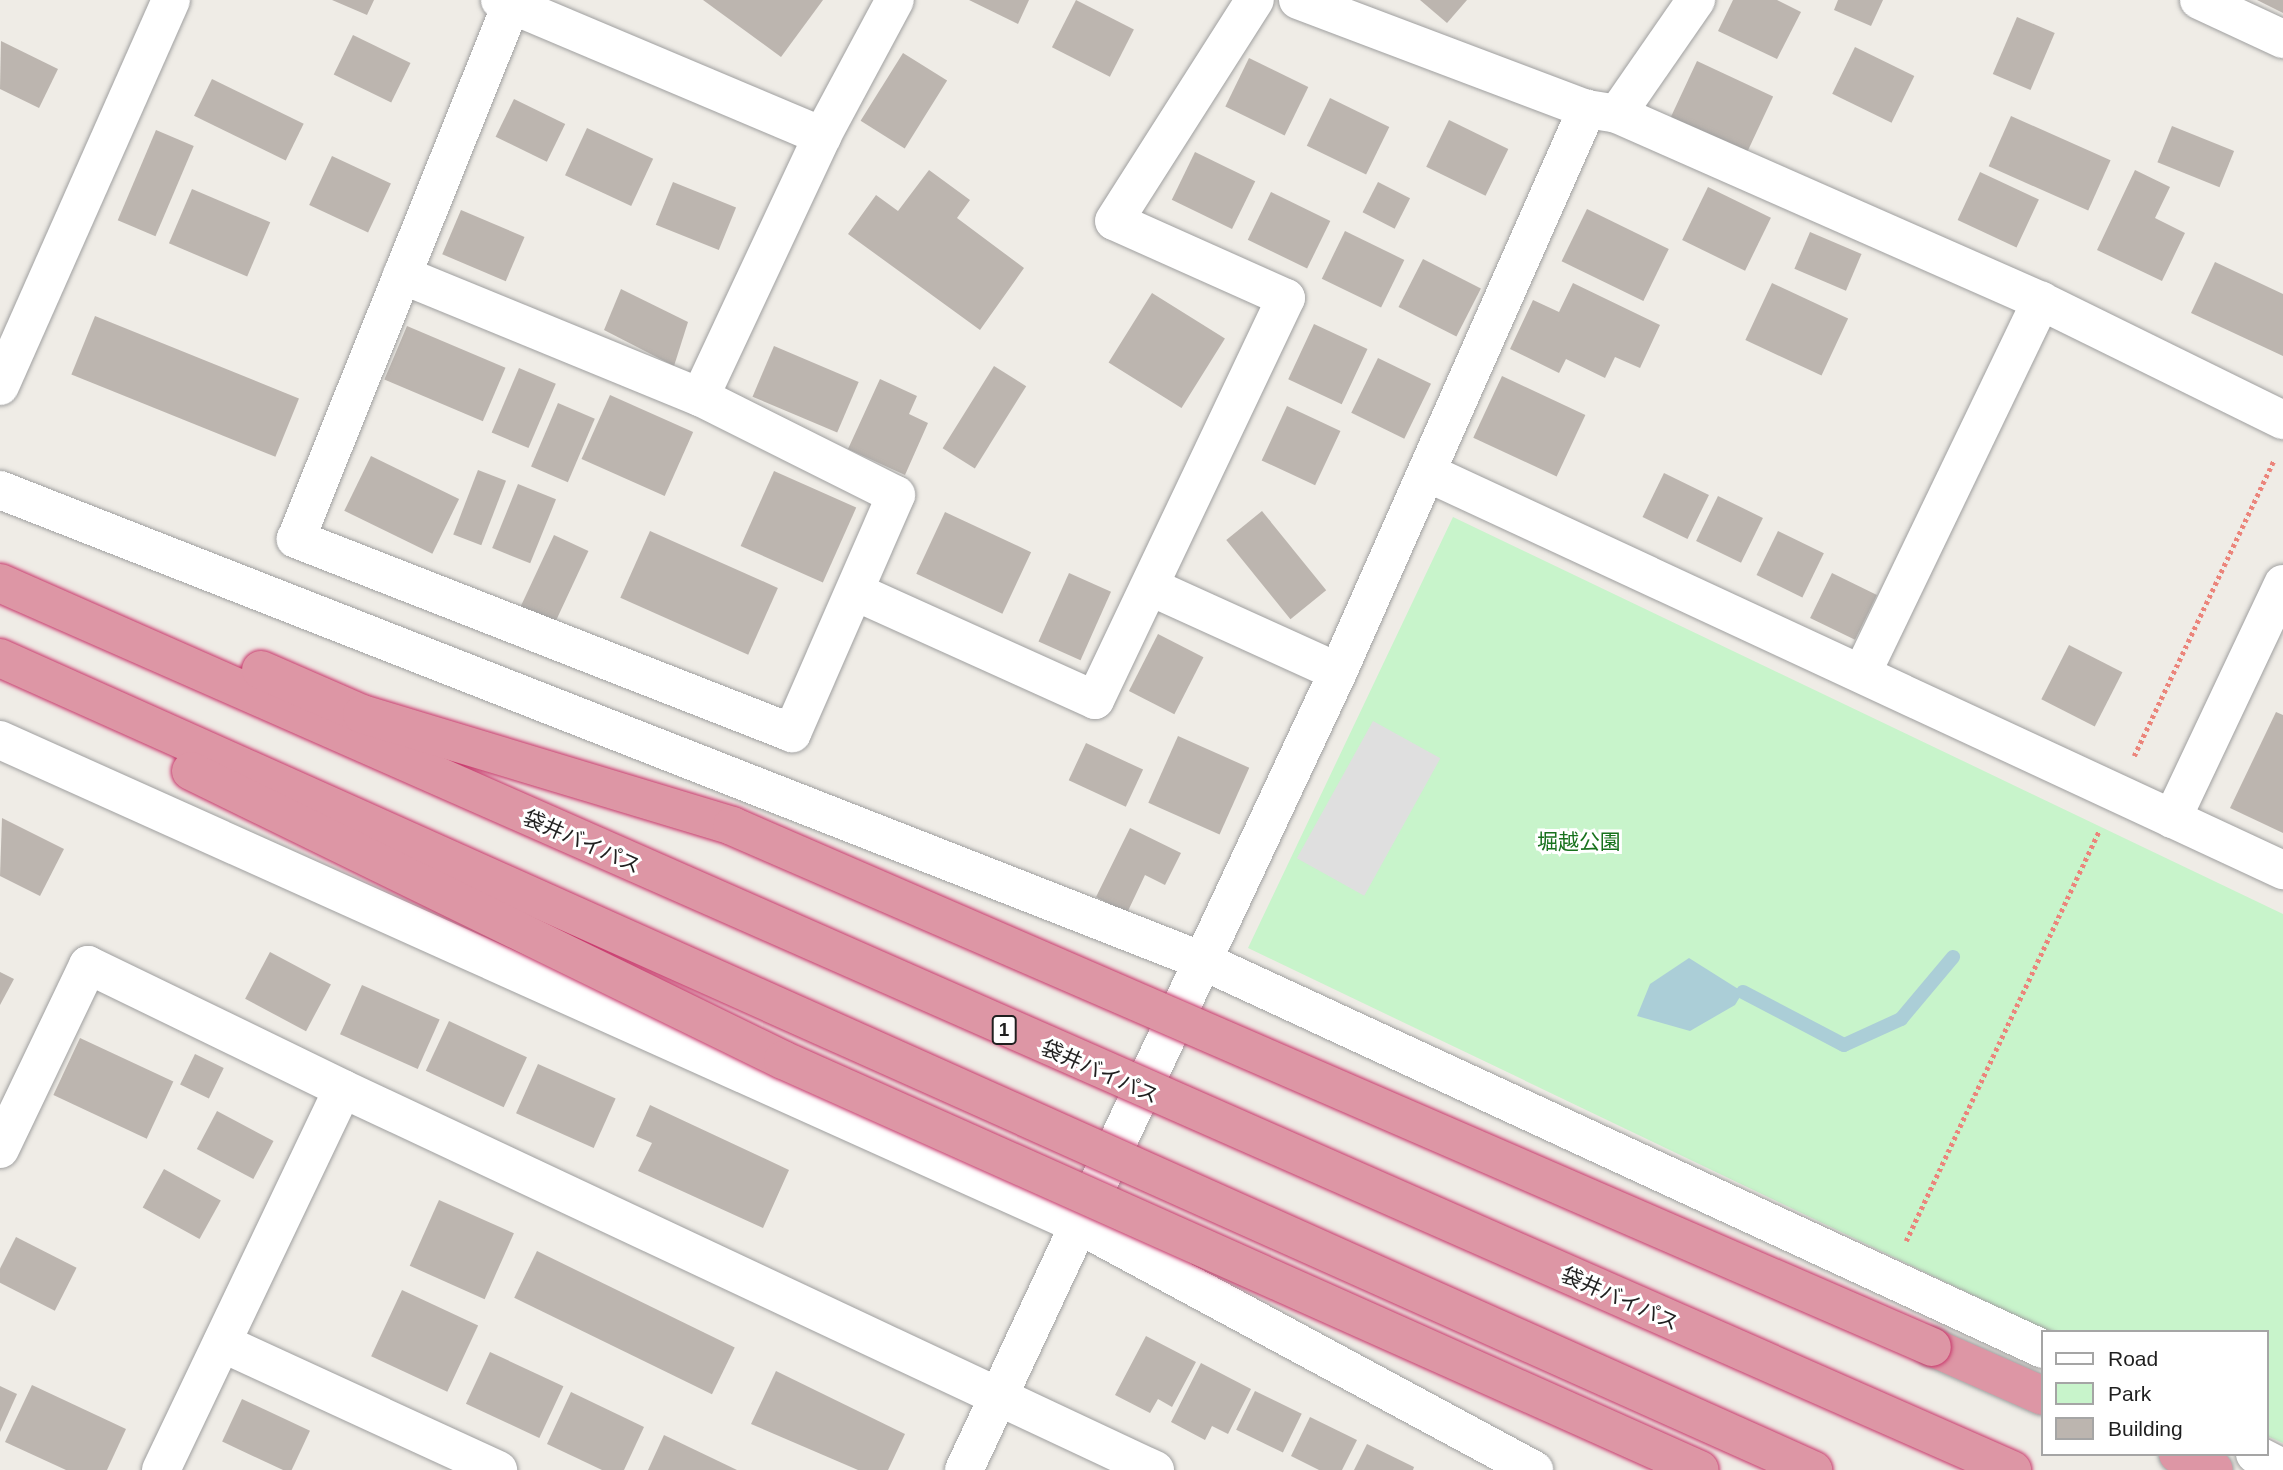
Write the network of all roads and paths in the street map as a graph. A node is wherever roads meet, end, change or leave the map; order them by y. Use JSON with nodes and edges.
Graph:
{"nodes":[{"id":1,"x":171,"y":0,"type":"edge"},
{"id":2,"x":895,"y":0,"type":"edge"},
{"id":3,"x":1255,"y":0,"type":"edge"},
{"id":4,"x":1298,"y":0,"type":"edge"},
{"id":5,"x":1696,"y":0,"type":"edge"},
{"id":6,"x":2199,"y":0,"type":"edge"},
{"id":7,"x":505,"y":3,"type":"edge"},
{"id":8,"x":2283,"y":38,"type":"edge"},
{"id":9,"x":1602,"y":111,"type":"junction"},
{"id":10,"x":822,"y":136,"type":"junction"},
{"id":11,"x":402,"y":275,"type":"junction"},
{"id":12,"x":2041,"y":300,"type":"junction"},
{"id":13,"x":0,"y":386,"type":"edge"},
{"id":14,"x":700,"y":397,"type":"junction"},
{"id":15,"x":2280,"y":437,"type":"edge"},
{"id":16,"x":1428,"y":473,"type":"junction"},
{"id":17,"x":0,"y":490,"type":"edge"},
{"id":18,"x":0,"y":564,"type":"edge"},
{"id":19,"x":0,"y":583,"type":"edge"},
{"id":20,"x":2283,"y":584,"type":"edge"},
{"id":21,"x":1153,"y":588,"type":"junction"},
{"id":22,"x":858,"y":593,"type":"junction"},
{"id":23,"x":0,"y":658,"type":"edge"},
{"id":24,"x":1863,"y":671,"type":"junction"},
{"id":25,"x":1338,"y":672,"type":"junction"},
{"id":26,"x":0,"y":679,"type":"edge"},
{"id":27,"x":0,"y":740,"type":"edge"},
{"id":28,"x":2116,"y":795,"type":"junction"},
{"id":29,"x":2172,"y":819,"type":"junction"},
{"id":30,"x":2283,"y":870,"type":"edge"},
{"id":31,"x":1205,"y":962,"type":"junction"},
{"id":32,"x":343,"y":1089,"type":"junction"},
{"id":33,"x":0,"y":1149,"type":"edge"},
{"id":34,"x":1079,"y":1225,"type":"junction"},
{"id":35,"x":1890,"y":1274,"type":"junction"},
{"id":36,"x":222,"y":1343,"type":"junction"},
{"id":37,"x":2042,"y":1349,"type":"edge"},
{"id":38,"x":2042,"y":1396,"type":"edge"},
{"id":39,"x":999,"y":1397,"type":"junction"},
{"id":40,"x":2182,"y":1456,"type":"edge"},
{"id":41,"x":2259,"y":1456,"type":"edge"},
{"id":42,"x":2283,"y":1468,"type":"edge"},
{"id":43,"x":161,"y":1470,"type":"edge"},
{"id":44,"x":498,"y":1470,"type":"edge"},
{"id":45,"x":964,"y":1470,"type":"edge"},
{"id":46,"x":1155,"y":1470,"type":"edge"},
{"id":47,"x":1534,"y":1470,"type":"edge"},
{"id":48,"x":1700,"y":1470,"type":"edge"},
{"id":49,"x":1813,"y":1470,"type":"edge"},
{"id":50,"x":2012,"y":1470,"type":"edge"},
{"id":51,"x":2214,"y":1470,"type":"edge"}],
"edges":[{"from":1,"to":13,"type":"street"},
{"from":2,"to":10,"type":"street"},
{"from":3,"to":21,"type":"street"},
{"from":4,"to":9,"type":"street"},
{"from":5,"to":9,"type":"street"},
{"from":6,"to":8,"type":"street"},
{"from":7,"to":10,"type":"street"},
{"from":7,"to":11,"type":"street"},
{"from":9,"to":12,"type":"street"},
{"from":9,"to":16,"type":"street"},
{"from":10,"to":14,"type":"street"},
{"from":11,"to":14,"type":"street"},
{"from":11,"to":22,"type":"street"},
{"from":12,"to":15,"type":"street"},
{"from":12,"to":24,"type":"street"},
{"from":14,"to":22,"type":"street"},
{"from":15,"to":28,"type":"path"},
{"from":16,"to":24,"type":"street"},
{"from":16,"to":25,"type":"street"},
{"from":17,"to":31,"type":"street"},
{"from":18,"to":38,"type":"highway","bridge":true},
{"from":19,"to":50,"type":"highway","name":"袋井バイパス","number":"1","bridge":true},
{"from":20,"to":29,"type":"street"},
{"from":21,"to":22,"type":"street"},
{"from":21,"to":25,"type":"street"},
{"from":23,"to":49,"type":"highway","bridge":true},
{"from":24,"to":28,"type":"street"},
{"from":25,"to":31,"type":"street"},
{"from":26,"to":48,"type":"highway","bridge":true},
{"from":27,"to":34,"type":"street"},
{"from":28,"to":29,"type":"street"},
{"from":28,"to":35,"type":"path"},
{"from":29,"to":30,"type":"street"},
{"from":31,"to":34,"type":"street"},
{"from":31,"to":35,"type":"street"},
{"from":32,"to":33,"type":"street"},
{"from":32,"to":36,"type":"street"},
{"from":32,"to":39,"type":"street"},
{"from":34,"to":39,"type":"street"},
{"from":34,"to":47,"type":"street"},
{"from":35,"to":37,"type":"street"},
{"from":36,"to":43,"type":"street"},
{"from":36,"to":44,"type":"street"},
{"from":39,"to":45,"type":"street"},
{"from":39,"to":46,"type":"street"},
{"from":40,"to":51,"type":"highway"},
{"from":41,"to":42,"type":"street"}]}
